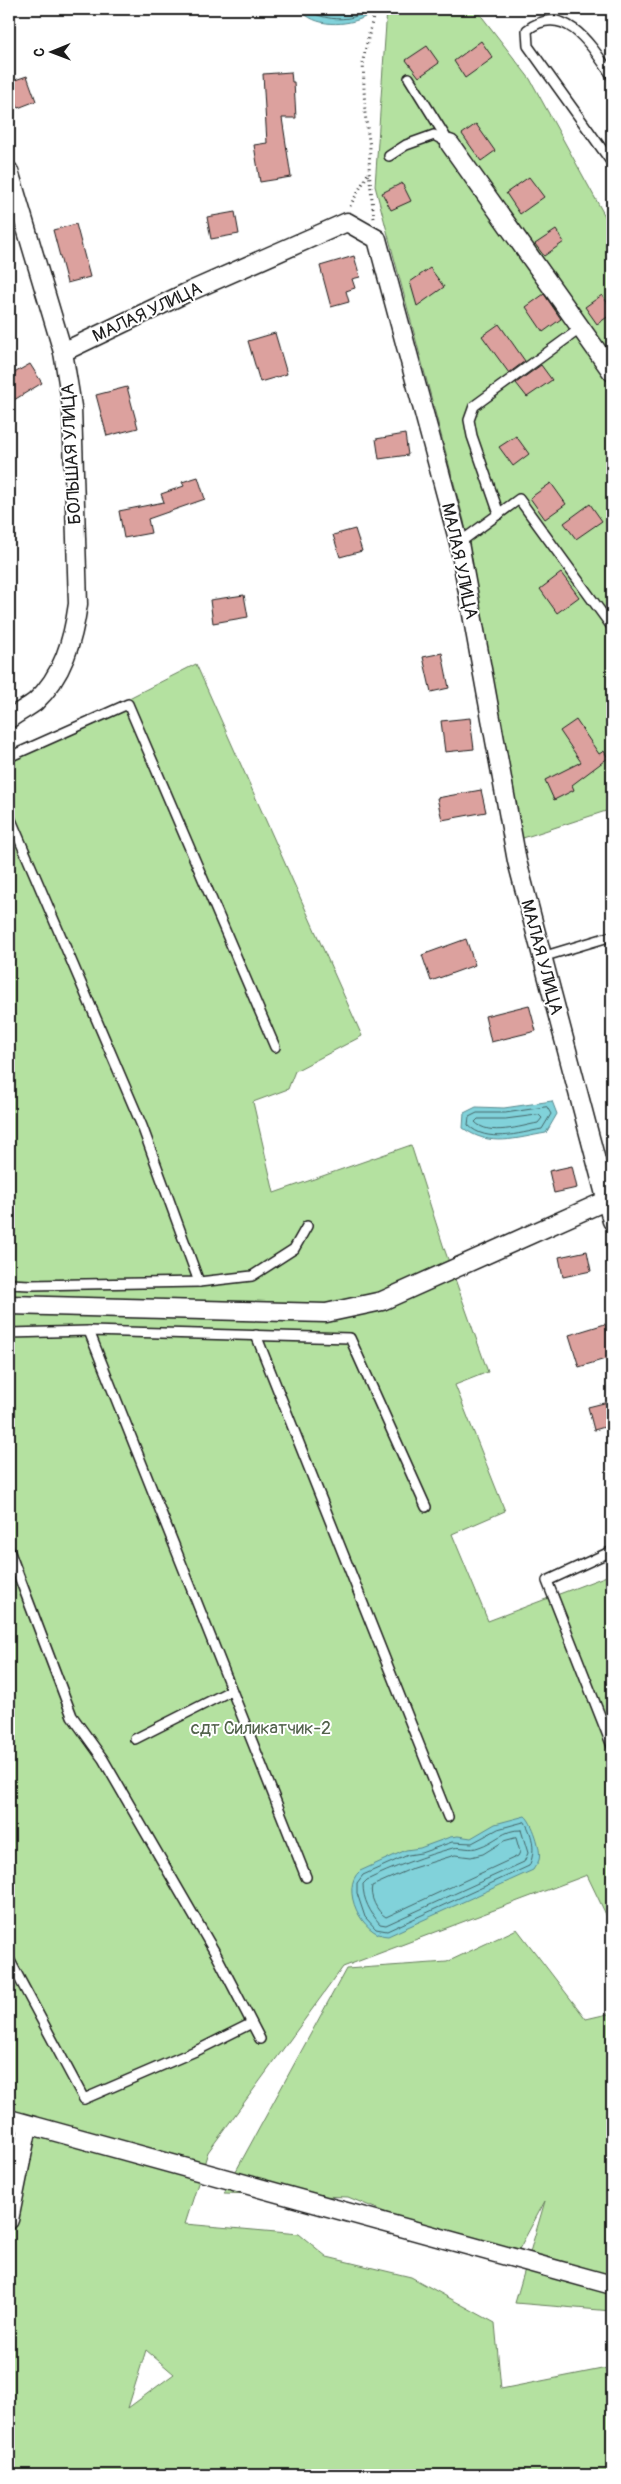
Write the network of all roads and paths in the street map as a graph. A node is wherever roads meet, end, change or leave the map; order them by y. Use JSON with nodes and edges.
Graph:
{"nodes":[{"id":1,"x":375,"y":9,"type":"edge"},
{"id":2,"x":612,"y":76,"type":"edge"},
{"id":3,"x":409,"y":78,"type":"dead end"},
{"id":4,"x":450,"y":144,"type":"junction"},
{"id":5,"x":389,"y":156,"type":"dead end"},
{"id":6,"x":612,"y":163,"type":"edge"},
{"id":7,"x":9,"y":171,"type":"edge"},
{"id":8,"x":369,"y":171,"type":"junction"},
{"id":9,"x":348,"y":222,"type":"junction"},
{"id":10,"x":376,"y":239,"type":"junction"},
{"id":11,"x":581,"y":328,"type":"junction"},
{"id":12,"x":63,"y":352,"type":"junction"},
{"id":13,"x":612,"y":372,"type":"edge"},
{"id":14,"x":499,"y":514,"type":"junction"},
{"id":15,"x":459,"y":543,"type":"junction"},
{"id":16,"x":612,"y":627,"type":"edge"},
{"id":17,"x":9,"y":719,"type":"edge"},
{"id":18,"x":9,"y":757,"type":"edge"},
{"id":19,"x":9,"y":815,"type":"edge"},
{"id":20,"x":612,"y":936,"type":"edge"},
{"id":21,"x":542,"y":957,"type":"junction"},
{"id":22,"x":276,"y":1047,"type":"dead end"},
{"id":23,"x":609,"y":1199,"type":"edge"},
{"id":24,"x":612,"y":1221,"type":"edge"},
{"id":25,"x":307,"y":1226,"type":"dead end"},
{"id":26,"x":199,"y":1282,"type":"junction"},
{"id":27,"x":9,"y":1284,"type":"edge"},
{"id":28,"x":9,"y":1306,"type":"edge"},
{"id":29,"x":89,"y":1331,"type":"junction"},
{"id":30,"x":9,"y":1333,"type":"edge"},
{"id":31,"x":256,"y":1335,"type":"junction"},
{"id":32,"x":426,"y":1507,"type":"dead end"},
{"id":33,"x":9,"y":1550,"type":"edge"},
{"id":34,"x":612,"y":1551,"type":"edge"},
{"id":35,"x":230,"y":1691,"type":"junction"},
{"id":36,"x":136,"y":1739,"type":"dead end"},
{"id":37,"x":612,"y":1746,"type":"edge"},
{"id":38,"x":448,"y":1817,"type":"dead end"},
{"id":39,"x":306,"y":1877,"type":"dead end"},
{"id":40,"x":9,"y":1959,"type":"edge"},
{"id":41,"x":250,"y":2024,"type":"junction"},
{"id":42,"x":260,"y":2039,"type":"dead end"},
{"id":43,"x":9,"y":2119,"type":"edge"},
{"id":44,"x":28,"y":2126,"type":"junction"},
{"id":45,"x":9,"y":2220,"type":"edge"},
{"id":46,"x":612,"y":2285,"type":"edge"}],
"edges":[{"from":1,"to":8,"type":"path"},
{"from":2,"to":6,"type":"lane"},
{"from":3,"to":4,"type":"lane"},
{"from":4,"to":5,"type":"lane"},
{"from":4,"to":11,"type":"street"},
{"from":7,"to":12,"type":"street","name":"БОЛЬШАЯ УЛИЦА"},
{"from":8,"to":9,"type":"path"},
{"from":8,"to":10,"type":"path"},
{"from":9,"to":10,"type":"street"},
{"from":9,"to":12,"type":"street","name":"МАЛАЯ УЛИЦА"},
{"from":10,"to":15,"type":"street","name":"МАЛАЯ УЛИЦА"},
{"from":11,"to":13,"type":"street"},
{"from":11,"to":14,"type":"lane"},
{"from":12,"to":17,"type":"street","name":"БОЛЬШАЯ УЛИЦА"},
{"from":14,"to":15,"type":"lane"},
{"from":14,"to":16,"type":"lane"},
{"from":15,"to":21,"type":"street","name":"МАЛАЯ УЛИЦА"},
{"from":18,"to":22,"type":"lane"},
{"from":19,"to":26,"type":"lane"},
{"from":20,"to":21,"type":"lane"},
{"from":21,"to":23,"type":"street","name":"МАЛАЯ УЛИЦА"},
{"from":23,"to":24,"type":"street","name":"МАЛАЯ УЛИЦА"},
{"from":23,"to":28,"type":"street"},
{"from":25,"to":26,"type":"lane"},
{"from":26,"to":27,"type":"lane"},
{"from":29,"to":30,"type":"lane"},
{"from":29,"to":31,"type":"lane"},
{"from":29,"to":35,"type":"lane"},
{"from":31,"to":32,"type":"lane"},
{"from":31,"to":38,"type":"lane"},
{"from":33,"to":41,"type":"lane"},
{"from":34,"to":37,"type":"lane"},
{"from":35,"to":36,"type":"lane"},
{"from":35,"to":39,"type":"lane"},
{"from":40,"to":41,"type":"lane"},
{"from":41,"to":42,"type":"lane"},
{"from":43,"to":44,"type":"street"},
{"from":44,"to":45,"type":"street"},
{"from":44,"to":46,"type":"street"}]}
